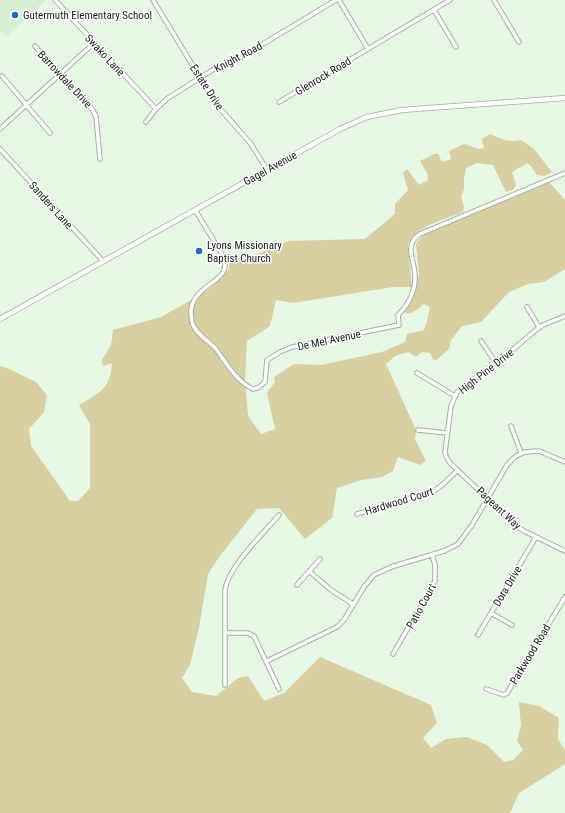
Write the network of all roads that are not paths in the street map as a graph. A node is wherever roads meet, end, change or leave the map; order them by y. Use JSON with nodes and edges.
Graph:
{"nodes":[{"id":1,"x":55,"y":0,"type":"edge"},
{"id":2,"x":152,"y":0,"type":"edge"},
{"id":3,"x":338,"y":0,"type":"edge"},
{"id":4,"x":450,"y":0,"type":"edge"},
{"id":5,"x":494,"y":0,"type":"edge"},
{"id":6,"x":434,"y":10,"type":"junction"},
{"id":7,"x":94,"y":42,"type":"junction"},
{"id":8,"x":519,"y":42,"type":"dead end"},
{"id":9,"x":35,"y":46,"type":"dead end"},
{"id":10,"x":456,"y":47,"type":"dead end"},
{"id":11,"x":368,"y":49,"type":"junction"},
{"id":12,"x":60,"y":74,"type":"junction"},
{"id":13,"x":2,"y":76,"type":"dead end"},
{"id":14,"x":200,"y":78,"type":"junction"},
{"id":15,"x":565,"y":98,"type":"edge"},
{"id":16,"x":278,"y":102,"type":"dead end"},
{"id":17,"x":27,"y":105,"type":"junction"},
{"id":18,"x":156,"y":109,"type":"junction"},
{"id":19,"x":146,"y":122,"type":"dead end"},
{"id":20,"x":0,"y":129,"type":"edge"},
{"id":21,"x":50,"y":133,"type":"dead end"},
{"id":22,"x":0,"y":150,"type":"edge"},
{"id":23,"x":100,"y":159,"type":"dead end"},
{"id":24,"x":267,"y":170,"type":"junction"},
{"id":25,"x":565,"y":173,"type":"edge"},
{"id":26,"x":195,"y":210,"type":"junction"},
{"id":27,"x":103,"y":261,"type":"junction"},
{"id":28,"x":527,"y":307,"type":"dead end"},
{"id":29,"x":565,"y":316,"type":"edge"},
{"id":30,"x":0,"y":319,"type":"edge"},
{"id":31,"x":539,"y":327,"type":"junction"},
{"id":32,"x":481,"y":341,"type":"dead end"},
{"id":33,"x":496,"y":363,"type":"junction"},
{"id":34,"x":417,"y":373,"type":"dead end"},
{"id":35,"x":455,"y":396,"type":"junction"},
{"id":36,"x":511,"y":426,"type":"dead end"},
{"id":37,"x":418,"y":430,"type":"dead end"},
{"id":38,"x":448,"y":433,"type":"junction"},
{"id":39,"x":521,"y":453,"type":"junction"},
{"id":40,"x":565,"y":462,"type":"edge"},
{"id":41,"x":458,"y":470,"type":"junction"},
{"id":42,"x":487,"y":498,"type":"junction"},
{"id":43,"x":357,"y":514,"type":"dead end"},
{"id":44,"x":279,"y":515,"type":"dead end"},
{"id":45,"x":536,"y":537,"type":"junction"},
{"id":46,"x":565,"y":551,"type":"edge"},
{"id":47,"x":432,"y":555,"type":"junction"},
{"id":48,"x":320,"y":560,"type":"dead end"},
{"id":49,"x":310,"y":571,"type":"junction"},
{"id":50,"x":297,"y":585,"type":"dead end"},
{"id":51,"x":565,"y":597,"type":"edge"},
{"id":52,"x":353,"y":604,"type":"junction"},
{"id":53,"x":491,"y":613,"type":"junction"},
{"id":54,"x":512,"y":625,"type":"dead end"},
{"id":55,"x":224,"y":633,"type":"junction"},
{"id":56,"x":478,"y":635,"type":"dead end"},
{"id":57,"x":393,"y":654,"type":"dead end"},
{"id":58,"x":267,"y":661,"type":"junction"},
{"id":59,"x":225,"y":684,"type":"dead end"},
{"id":60,"x":279,"y":689,"type":"dead end"},
{"id":61,"x":486,"y":689,"type":"dead end"}],
"edges":[{"from":1,"to":7,"type":"street","name":"Swako Lane"},
{"from":2,"to":14,"type":"street","name":"Estate Drive"},
{"from":3,"to":11,"type":"street"},
{"from":3,"to":14,"type":"street","name":"Knight Road"},
{"from":4,"to":6,"type":"street","name":"Glenrock Road"},
{"from":5,"to":8,"type":"street"},
{"from":6,"to":10,"type":"street"},
{"from":6,"to":11,"type":"street","name":"Glenrock Road"},
{"from":7,"to":12,"type":"street"},
{"from":7,"to":18,"type":"street","name":"Swako Lane"},
{"from":9,"to":12,"type":"street","name":"Barrowdale Drive"},
{"from":11,"to":16,"type":"street","name":"Glenrock Road"},
{"from":12,"to":17,"type":"street"},
{"from":12,"to":23,"type":"street","name":"Barrowdale Drive"},
{"from":13,"to":17,"type":"street"},
{"from":14,"to":18,"type":"street","name":"Knight Road"},
{"from":14,"to":24,"type":"street","name":"Estate Drive"},
{"from":15,"to":24,"type":"street","name":"Gagel Avenue"},
{"from":17,"to":20,"type":"street"},
{"from":17,"to":21,"type":"street"},
{"from":18,"to":19,"type":"street","name":"Knight Road"},
{"from":22,"to":27,"type":"street","name":"Sanders Lane"},
{"from":24,"to":26,"type":"street","name":"Gagel Avenue"},
{"from":25,"to":26,"type":"street","name":"De Mel Avenue"},
{"from":26,"to":27,"type":"street","name":"Gagel Avenue"},
{"from":27,"to":30,"type":"street","name":"Gagel Avenue"},
{"from":28,"to":31,"type":"street"},
{"from":29,"to":31,"type":"street","name":"High Pine Drive"},
{"from":31,"to":33,"type":"street","name":"High Pine Drive"},
{"from":32,"to":33,"type":"street"},
{"from":33,"to":35,"type":"street","name":"High Pine Drive"},
{"from":34,"to":35,"type":"street"},
{"from":35,"to":38,"type":"street","name":"High Pine Drive"},
{"from":36,"to":39,"type":"street"},
{"from":37,"to":38,"type":"street"},
{"from":38,"to":41,"type":"street","name":"High Pine Drive"},
{"from":39,"to":40,"type":"street"},
{"from":39,"to":42,"type":"street"},
{"from":41,"to":42,"type":"street","name":"Pageant Way"},
{"from":41,"to":43,"type":"street","name":"Hardwood Court"},
{"from":42,"to":45,"type":"street","name":"Pageant Way"},
{"from":42,"to":47,"type":"street"},
{"from":44,"to":55,"type":"street"},
{"from":45,"to":46,"type":"street","name":"Pageant Way"},
{"from":45,"to":53,"type":"street","name":"Dora Drive"},
{"from":47,"to":52,"type":"street"},
{"from":47,"to":57,"type":"street","name":"Patio Court"},
{"from":48,"to":49,"type":"street"},
{"from":49,"to":50,"type":"street"},
{"from":49,"to":52,"type":"street"},
{"from":51,"to":61,"type":"street","name":"Parkwood Road"},
{"from":52,"to":58,"type":"street"},
{"from":53,"to":54,"type":"street"},
{"from":53,"to":56,"type":"street","name":"Dora Drive"},
{"from":55,"to":58,"type":"street"},
{"from":55,"to":59,"type":"street"},
{"from":58,"to":60,"type":"street"}]}
